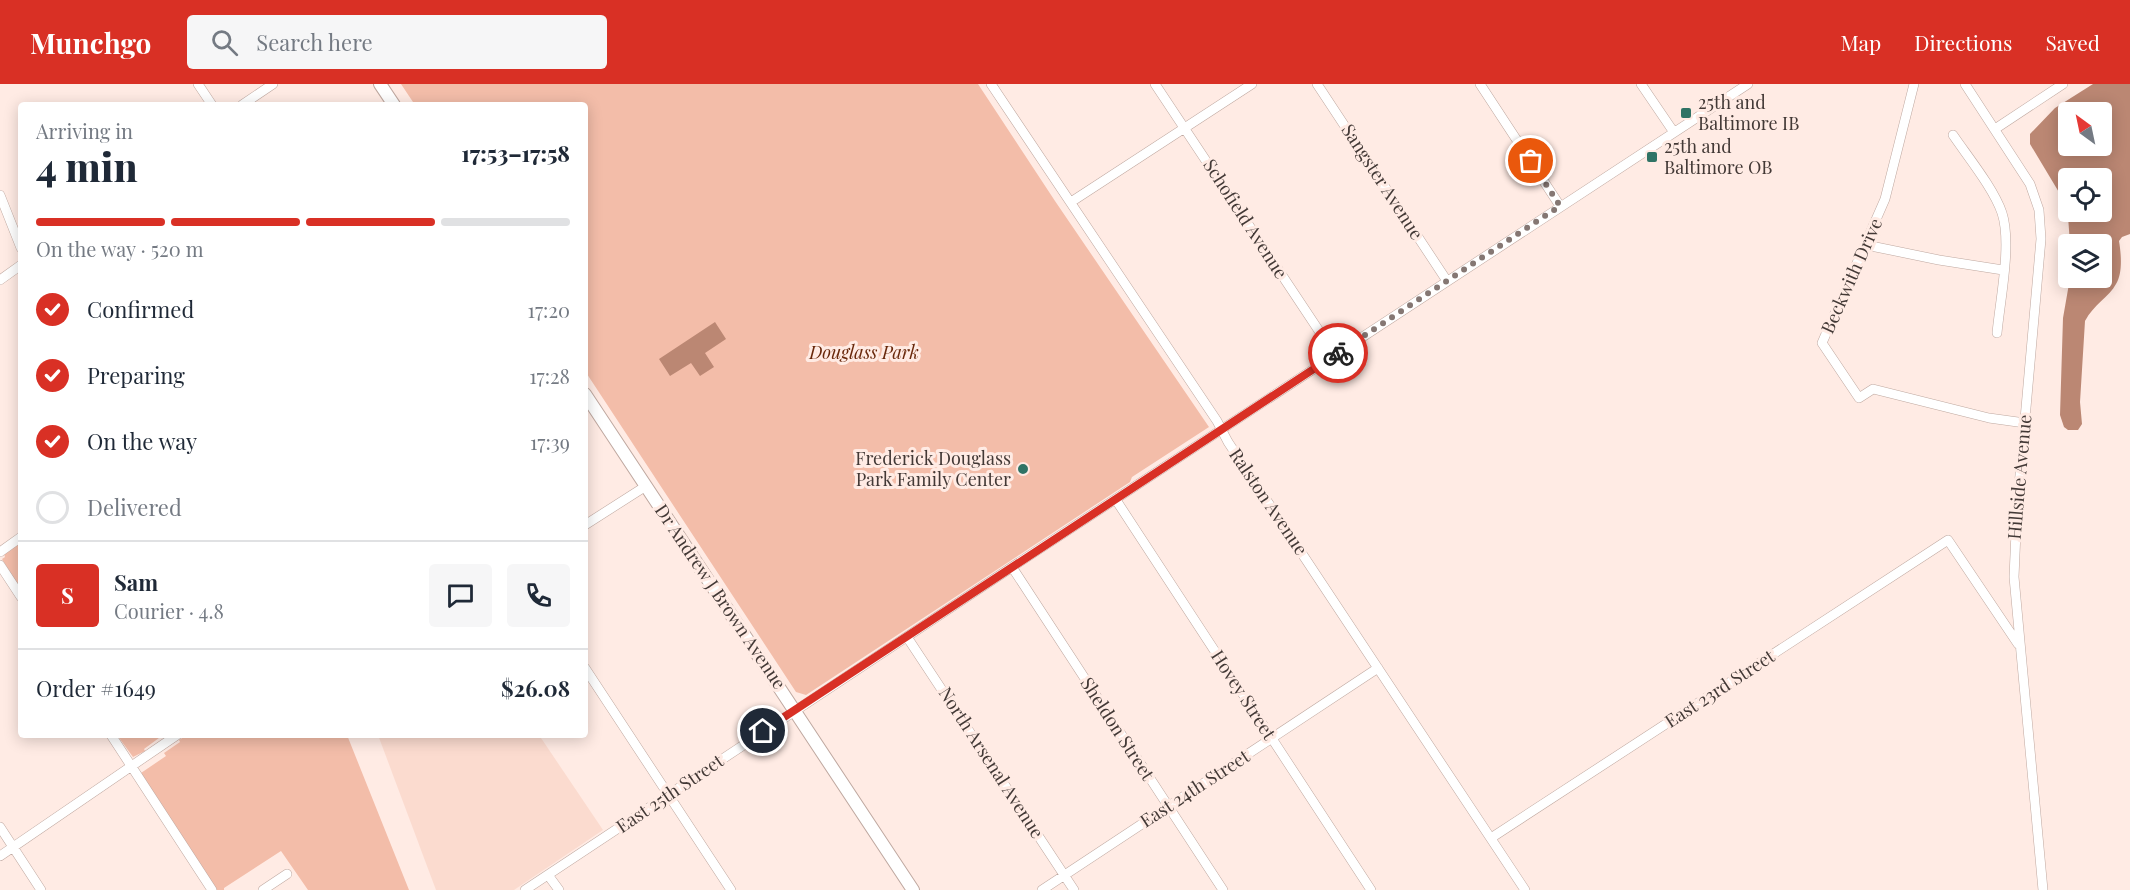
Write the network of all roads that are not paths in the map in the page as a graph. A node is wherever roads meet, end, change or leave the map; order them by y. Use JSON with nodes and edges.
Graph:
{"nodes":[{"id":1,"x":198,"y":84,"type":"edge"},
{"id":2,"x":273,"y":84,"type":"edge"},
{"id":3,"x":380,"y":84,"type":"edge"},
{"id":4,"x":991,"y":84,"type":"edge"},
{"id":5,"x":1155,"y":84,"type":"edge"},
{"id":6,"x":1252,"y":84,"type":"edge"},
{"id":7,"x":1317,"y":84,"type":"edge"},
{"id":8,"x":1480,"y":84,"type":"edge"},
{"id":9,"x":1641,"y":84,"type":"edge"},
{"id":10,"x":1748,"y":84,"type":"edge"},
{"id":11,"x":1914,"y":84,"type":"edge"},
{"id":12,"x":1965,"y":84,"type":"edge"},
{"id":13,"x":2063,"y":84,"type":"edge"},
{"id":14,"x":210,"y":102,"type":"edge"},
{"id":15,"x":246,"y":102,"type":"edge"},
{"id":16,"x":391,"y":102,"type":"edge"},
{"id":17,"x":1184,"y":128,"type":"junction"},
{"id":18,"x":1995,"y":129,"type":"junction"},
{"id":19,"x":1673,"y":132,"type":"junction"},
{"id":20,"x":1953,"y":135,"type":"dead end"},
{"id":21,"x":0,"y":195,"type":"edge"},
{"id":22,"x":1071,"y":202,"type":"junction"},
{"id":23,"x":1560,"y":206,"type":"junction"},
{"id":24,"x":18,"y":240,"type":"edge"},
{"id":25,"x":1866,"y":245,"type":"junction"},
{"id":26,"x":18,"y":268,"type":"edge"},
{"id":27,"x":2003,"y":270,"type":"junction"},
{"id":28,"x":0,"y":280,"type":"edge"},
{"id":29,"x":1448,"y":281,"type":"junction"},
{"id":30,"x":1996,"y":333,"type":"dead end"},
{"id":31,"x":1335,"y":355,"type":"junction"},
{"id":32,"x":588,"y":399,"type":"edge"},
{"id":33,"x":2025,"y":423,"type":"junction"},
{"id":34,"x":1221,"y":429,"type":"junction"},
{"id":35,"x":646,"y":486,"type":"junction"},
{"id":36,"x":1116,"y":500,"type":"junction"},
{"id":37,"x":588,"y":523,"type":"edge"},
{"id":38,"x":18,"y":539,"type":"edge"},
{"id":39,"x":0,"y":552,"type":"edge"},
{"id":40,"x":0,"y":565,"type":"edge"},
{"id":41,"x":1012,"y":567,"type":"junction"},
{"id":42,"x":18,"y":592,"type":"edge"},
{"id":43,"x":907,"y":637,"type":"junction"},
{"id":44,"x":2019,"y":646,"type":"junction"},
{"id":45,"x":1378,"y":668,"type":"junction"},
{"id":46,"x":588,"y":673,"type":"edge"},
{"id":47,"x":795,"y":710,"type":"junction"},
{"id":48,"x":113,"y":738,"type":"edge"},
{"id":49,"x":173,"y":738,"type":"edge"},
{"id":50,"x":1272,"y":739,"type":"junction"},
{"id":51,"x":132,"y":767,"type":"junction"},
{"id":52,"x":668,"y":794,"type":"junction"},
{"id":53,"x":1168,"y":807,"type":"junction"},
{"id":54,"x":0,"y":827,"type":"edge"},
{"id":55,"x":1491,"y":838,"type":"junction"},
{"id":56,"x":13,"y":847,"type":"junction"},
{"id":57,"x":0,"y":856,"type":"edge"},
{"id":58,"x":287,"y":874,"type":"dead end"},
{"id":59,"x":548,"y":875,"type":"junction"},
{"id":60,"x":1064,"y":876,"type":"junction"},
{"id":61,"x":41,"y":890,"type":"edge"},
{"id":62,"x":212,"y":890,"type":"edge"},
{"id":63,"x":263,"y":890,"type":"edge"},
{"id":64,"x":525,"y":890,"type":"edge"},
{"id":65,"x":559,"y":890,"type":"edge"},
{"id":66,"x":731,"y":890,"type":"edge"},
{"id":67,"x":913,"y":890,"type":"edge"},
{"id":68,"x":1042,"y":890,"type":"edge"},
{"id":69,"x":1074,"y":890,"type":"edge"},
{"id":70,"x":1222,"y":890,"type":"edge"},
{"id":71,"x":1371,"y":890,"type":"edge"},
{"id":72,"x":1525,"y":890,"type":"edge"},
{"id":73,"x":2043,"y":890,"type":"edge"}],
"edges":[{"from":1,"to":14,"type":"street"},
{"from":2,"to":15,"type":"street"},
{"from":3,"to":16,"type":"main road"},
{"from":4,"to":22,"type":"street","name":"Ralston Avenue"},
{"from":5,"to":17,"type":"street","name":"Schofield Avenue"},
{"from":6,"to":17,"type":"street"},
{"from":7,"to":29,"type":"street","name":"Sangster Avenue"},
{"from":8,"to":23,"type":"street"},
{"from":9,"to":19,"type":"street"},
{"from":10,"to":19,"type":"street","name":"East 25th Street"},
{"from":11,"to":25,"type":"street","name":"Beckwith Drive"},
{"from":12,"to":18,"type":"street","name":"Hillside Avenue"},
{"from":13,"to":18,"type":"street"},
{"from":17,"to":22,"type":"street"},
{"from":17,"to":31,"type":"street","name":"Schofield Avenue"},
{"from":18,"to":33,"type":"street","name":"Hillside Avenue"},
{"from":19,"to":23,"type":"street","name":"East 25th Street"},
{"from":20,"to":27,"type":"street"},
{"from":21,"to":24,"type":"street"},
{"from":22,"to":34,"type":"street","name":"Ralston Avenue"},
{"from":23,"to":29,"type":"street","name":"East 25th Street"},
{"from":25,"to":27,"type":"street"},
{"from":25,"to":33,"type":"street","name":"Beckwith Drive"},
{"from":26,"to":28,"type":"street"},
{"from":27,"to":30,"type":"street"},
{"from":29,"to":31,"type":"street","name":"East 25th Street"},
{"from":31,"to":34,"type":"street","name":"East 25th Street"},
{"from":32,"to":35,"type":"main road","name":"Dr Andrew J Brown Avenue"},
{"from":33,"to":44,"type":"street","name":"Hillside Avenue"},
{"from":34,"to":36,"type":"street","name":"East 25th Street"},
{"from":34,"to":45,"type":"street","name":"Ralston Avenue"},
{"from":35,"to":37,"type":"street"},
{"from":35,"to":47,"type":"main road","name":"Dr Andrew J Brown Avenue"},
{"from":36,"to":41,"type":"street","name":"East 25th Street"},
{"from":36,"to":50,"type":"street","name":"Hovey Street"},
{"from":38,"to":39,"type":"street"},
{"from":40,"to":42,"type":"street"},
{"from":41,"to":43,"type":"street","name":"East 25th Street"},
{"from":41,"to":53,"type":"street","name":"Sheldon Street"},
{"from":43,"to":47,"type":"street","name":"East 25th Street"},
{"from":43,"to":60,"type":"street","name":"North Arsenal Avenue"},
{"from":44,"to":55,"type":"street","name":"East 23rd Street"},
{"from":44,"to":73,"type":"street","name":"Hillside Avenue"},
{"from":45,"to":50,"type":"street","name":"East 24th Street"},
{"from":45,"to":55,"type":"street","name":"Ralston Avenue"},
{"from":46,"to":52,"type":"street"},
{"from":47,"to":52,"type":"street","name":"East 25th Street"},
{"from":47,"to":67,"type":"main road","name":"Dr Andrew J Brown Avenue"},
{"from":48,"to":51,"type":"street"},
{"from":49,"to":51,"type":"street"},
{"from":50,"to":53,"type":"street","name":"East 24th Street"},
{"from":50,"to":71,"type":"street","name":"Hovey Street"},
{"from":51,"to":56,"type":"street"},
{"from":51,"to":62,"type":"street"},
{"from":52,"to":59,"type":"street","name":"East 25th Street"},
{"from":52,"to":66,"type":"street"},
{"from":53,"to":60,"type":"street","name":"East 24th Street"},
{"from":53,"to":70,"type":"street","name":"Sheldon Street"},
{"from":54,"to":56,"type":"street"},
{"from":55,"to":72,"type":"street","name":"Ralston Avenue"},
{"from":56,"to":57,"type":"street"},
{"from":56,"to":61,"type":"street"},
{"from":58,"to":63,"type":"street"},
{"from":59,"to":64,"type":"street","name":"East 25th Street"},
{"from":59,"to":65,"type":"street"},
{"from":60,"to":68,"type":"street","name":"East 24th Street"},
{"from":60,"to":69,"type":"street","name":"North Arsenal Avenue"}]}
